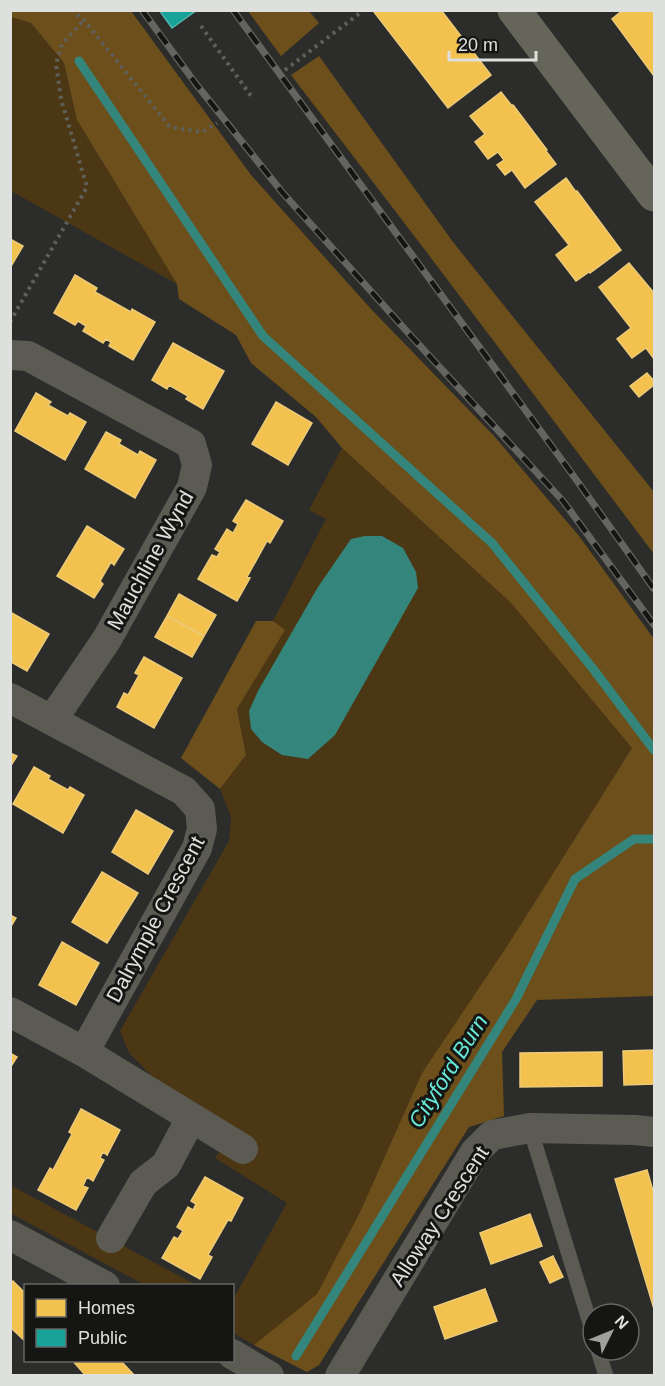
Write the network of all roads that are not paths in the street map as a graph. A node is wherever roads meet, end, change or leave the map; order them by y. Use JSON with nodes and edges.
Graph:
{"nodes":[{"id":1,"x":514,"y":10,"type":"edge"},
{"id":2,"x":654,"y":195,"type":"edge"},
{"id":3,"x":10,"y":355,"type":"edge"},
{"id":4,"x":10,"y":698,"type":"edge"},
{"id":5,"x":52,"y":720,"type":"junction"},
{"id":6,"x":10,"y":1011,"type":"edge"},
{"id":7,"x":84,"y":1052,"type":"junction"},
{"id":8,"x":191,"y":1118,"type":"junction"},
{"id":9,"x":530,"y":1128,"type":"junction"},
{"id":10,"x":654,"y":1132,"type":"edge"},
{"id":11,"x":243,"y":1149,"type":"dead end"},
{"id":12,"x":10,"y":1235,"type":"edge"},
{"id":13,"x":111,"y":1238,"type":"dead end"},
{"id":14,"x":101,"y":1284,"type":"edge"},
{"id":15,"x":583,"y":1302,"type":"edge"},
{"id":16,"x":234,"y":1355,"type":"edge"},
{"id":17,"x":227,"y":1362,"type":"edge"},
{"id":18,"x":219,"y":1376,"type":"edge"},
{"id":19,"x":269,"y":1376,"type":"edge"},
{"id":20,"x":340,"y":1376,"type":"edge"}],
"edges":[{"from":1,"to":2,"type":"main road"},
{"from":3,"to":5,"type":"street","name":"Mauchline Wynd"},
{"from":4,"to":5,"type":"street","name":"Dalrymple Crescent"},
{"from":5,"to":7,"type":"street","name":"Dalrymple Crescent"},
{"from":6,"to":7,"type":"street"},
{"from":7,"to":8,"type":"street"},
{"from":8,"to":11,"type":"street"},
{"from":8,"to":13,"type":"street"},
{"from":9,"to":10,"type":"street","name":"Alloway Crescent"},
{"from":9,"to":15,"type":"lane"},
{"from":9,"to":20,"type":"street","name":"Alloway Crescent"},
{"from":12,"to":14,"type":"street"},
{"from":16,"to":19,"type":"street"},
{"from":17,"to":18,"type":"street"}]}
